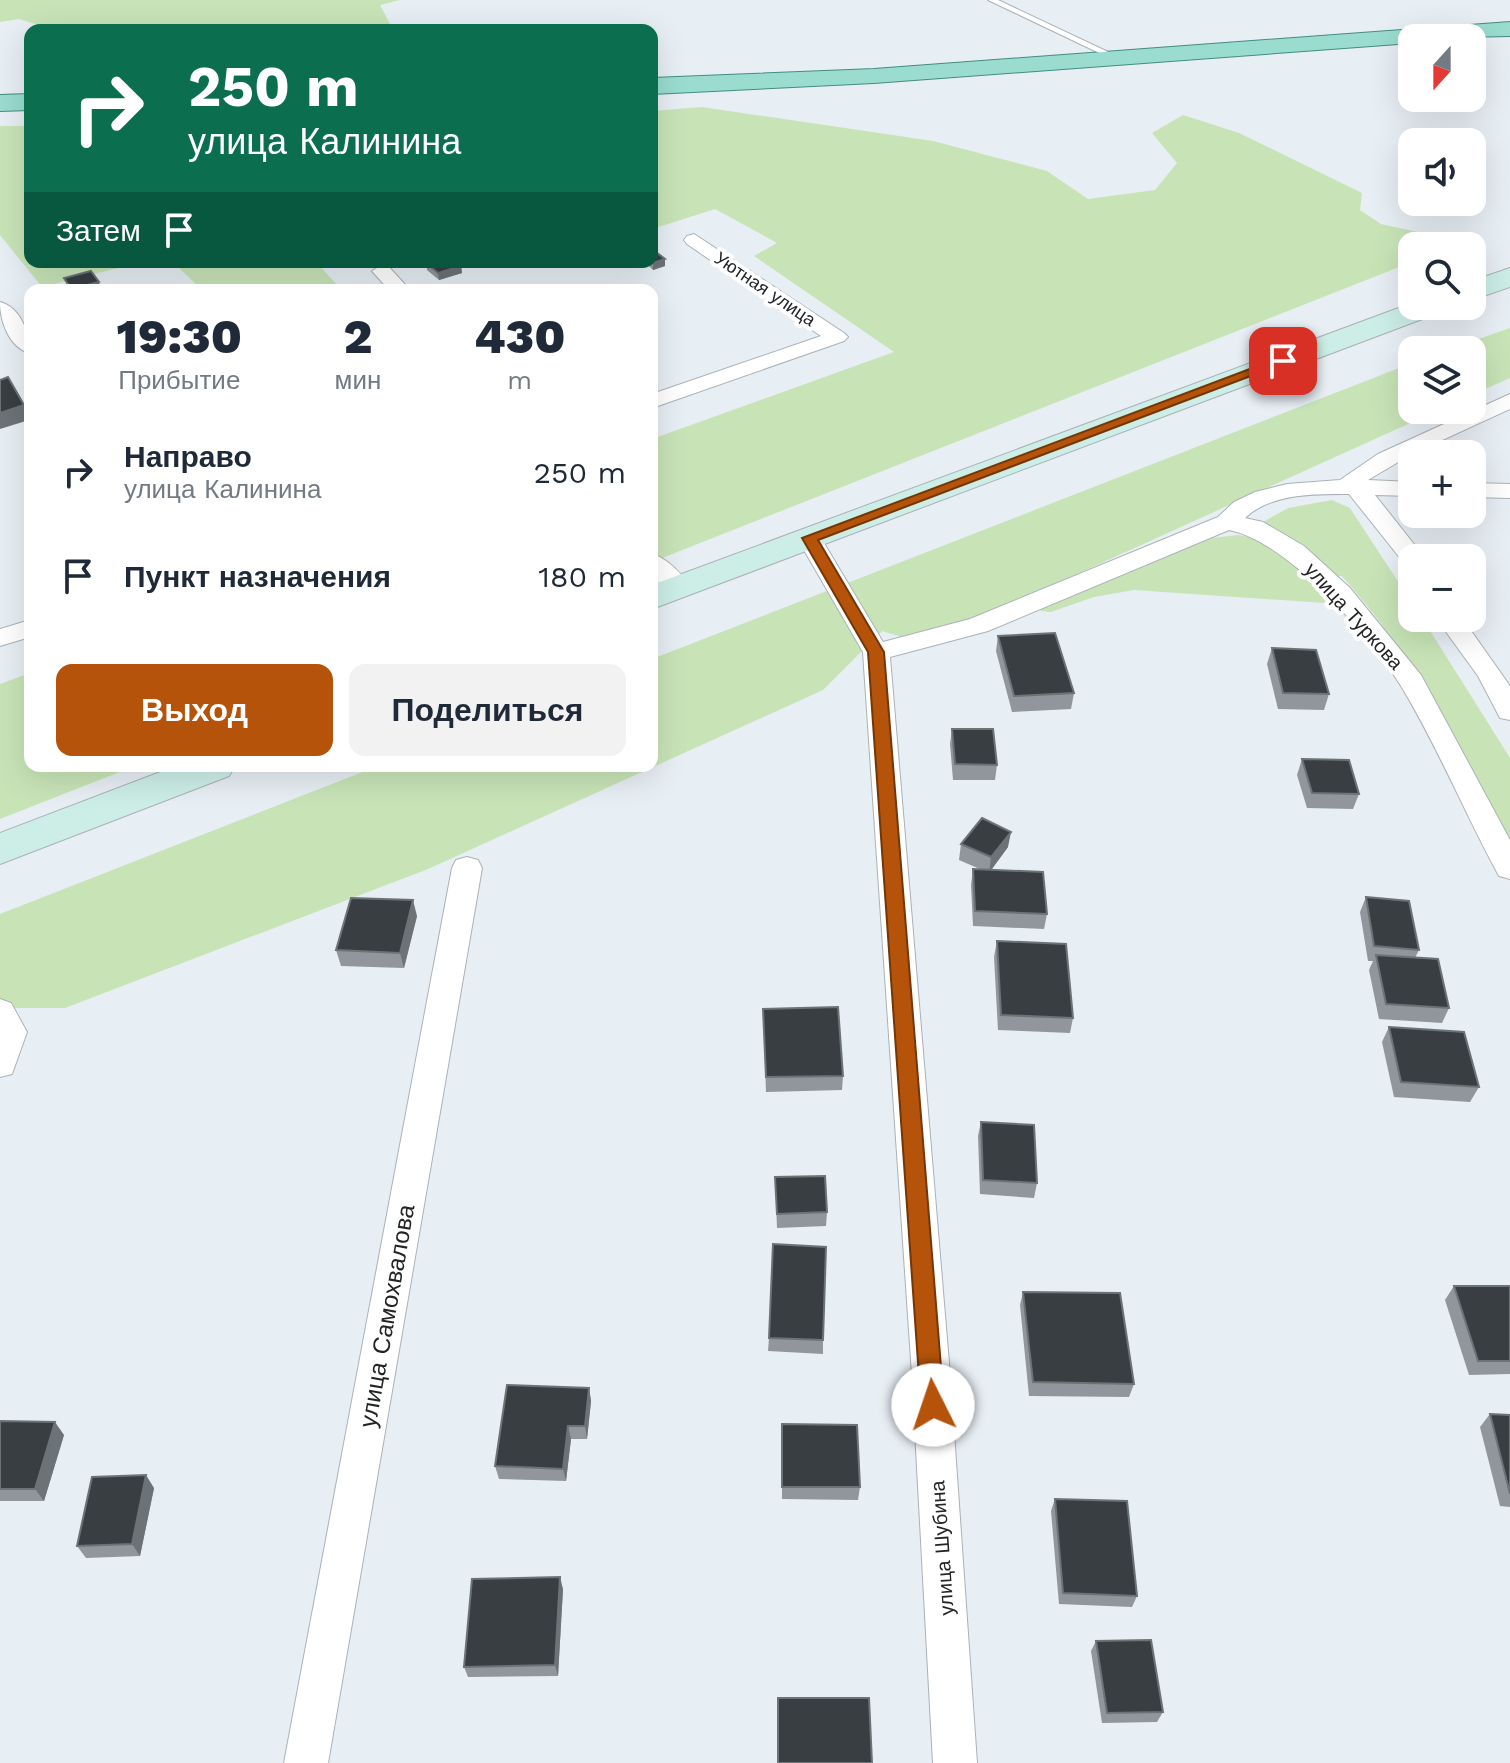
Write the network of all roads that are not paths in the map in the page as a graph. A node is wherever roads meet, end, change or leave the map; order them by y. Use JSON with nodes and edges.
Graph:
{"nodes":[{"id":1,"x":992,"y":0,"type":"edge"},
{"id":2,"x":1510,"y":29,"type":"edge"},
{"id":3,"x":1119,"y":59,"type":"junction"},
{"id":4,"x":658,"y":86,"type":"edge"},
{"id":5,"x":24,"y":102,"type":"edge"},
{"id":6,"x":0,"y":103,"type":"edge"},
{"id":7,"x":694,"y":240,"type":"dead end"},
{"id":8,"x":382,"y":271,"type":"dead end"},
{"id":9,"x":1510,"y":277,"type":"edge"},
{"id":10,"x":394,"y":284,"type":"edge"},
{"id":11,"x":1486,"y":286,"type":"edge"},
{"id":12,"x":0,"y":308,"type":"edge"},
{"id":13,"x":1398,"y":318,"type":"edge"},
{"id":14,"x":24,"y":339,"type":"edge"},
{"id":15,"x":658,"y":399,"type":"edge"},
{"id":16,"x":1510,"y":401,"type":"edge"},
{"id":17,"x":1354,"y":488,"type":"junction"},
{"id":18,"x":1398,"y":489,"type":"edge"},
{"id":19,"x":1486,"y":490,"type":"edge"},
{"id":20,"x":1510,"y":491,"type":"edge"},
{"id":21,"x":1227,"y":522,"type":"junction"},
{"id":22,"x":809,"y":538,"type":"junction"},
{"id":23,"x":1402,"y":544,"type":"edge"},
{"id":24,"x":666,"y":593,"type":"edge"},
{"id":25,"x":24,"y":630,"type":"edge"},
{"id":26,"x":1458,"y":632,"type":"edge"},
{"id":27,"x":0,"y":638,"type":"edge"},
{"id":28,"x":876,"y":652,"type":"junction"},
{"id":29,"x":1509,"y":707,"type":"edge"},
{"id":30,"x":199,"y":772,"type":"edge"},
{"id":31,"x":0,"y":849,"type":"edge"},
{"id":32,"x":467,"y":868,"type":"dead end"},
{"id":33,"x":1510,"y":868,"type":"edge"},
{"id":34,"x":0,"y":1012,"type":"edge"},
{"id":35,"x":0,"y":1064,"type":"edge"},
{"id":36,"x":306,"y":1763,"type":"edge"},
{"id":37,"x":955,"y":1763,"type":"edge"}],
"edges":[{"from":1,"to":3,"type":"lane"},
{"from":2,"to":3,"type":"main road"},
{"from":3,"to":4,"type":"main road"},
{"from":5,"to":6,"type":"main road"},
{"from":7,"to":15,"type":"street","name":"Уютная улица"},
{"from":8,"to":10,"type":"street"},
{"from":9,"to":11,"type":"main road"},
{"from":12,"to":14,"type":"street"},
{"from":13,"to":22,"type":"main road"},
{"from":16,"to":17,"type":"street"},
{"from":17,"to":18,"type":"street"},
{"from":17,"to":21,"type":"street"},
{"from":17,"to":23,"type":"street"},
{"from":19,"to":20,"type":"street"},
{"from":21,"to":28,"type":"street"},
{"from":21,"to":33,"type":"street","name":"улица Туркова"},
{"from":22,"to":24,"type":"main road"},
{"from":22,"to":28,"type":"street","name":"улица Шубина"},
{"from":25,"to":27,"type":"street"},
{"from":26,"to":29,"type":"street"},
{"from":28,"to":37,"type":"street","name":"улица Шубина"},
{"from":30,"to":31,"type":"main road"},
{"from":32,"to":36,"type":"street","name":"улица Самохвалова"},
{"from":34,"to":35,"type":"street"}]}
